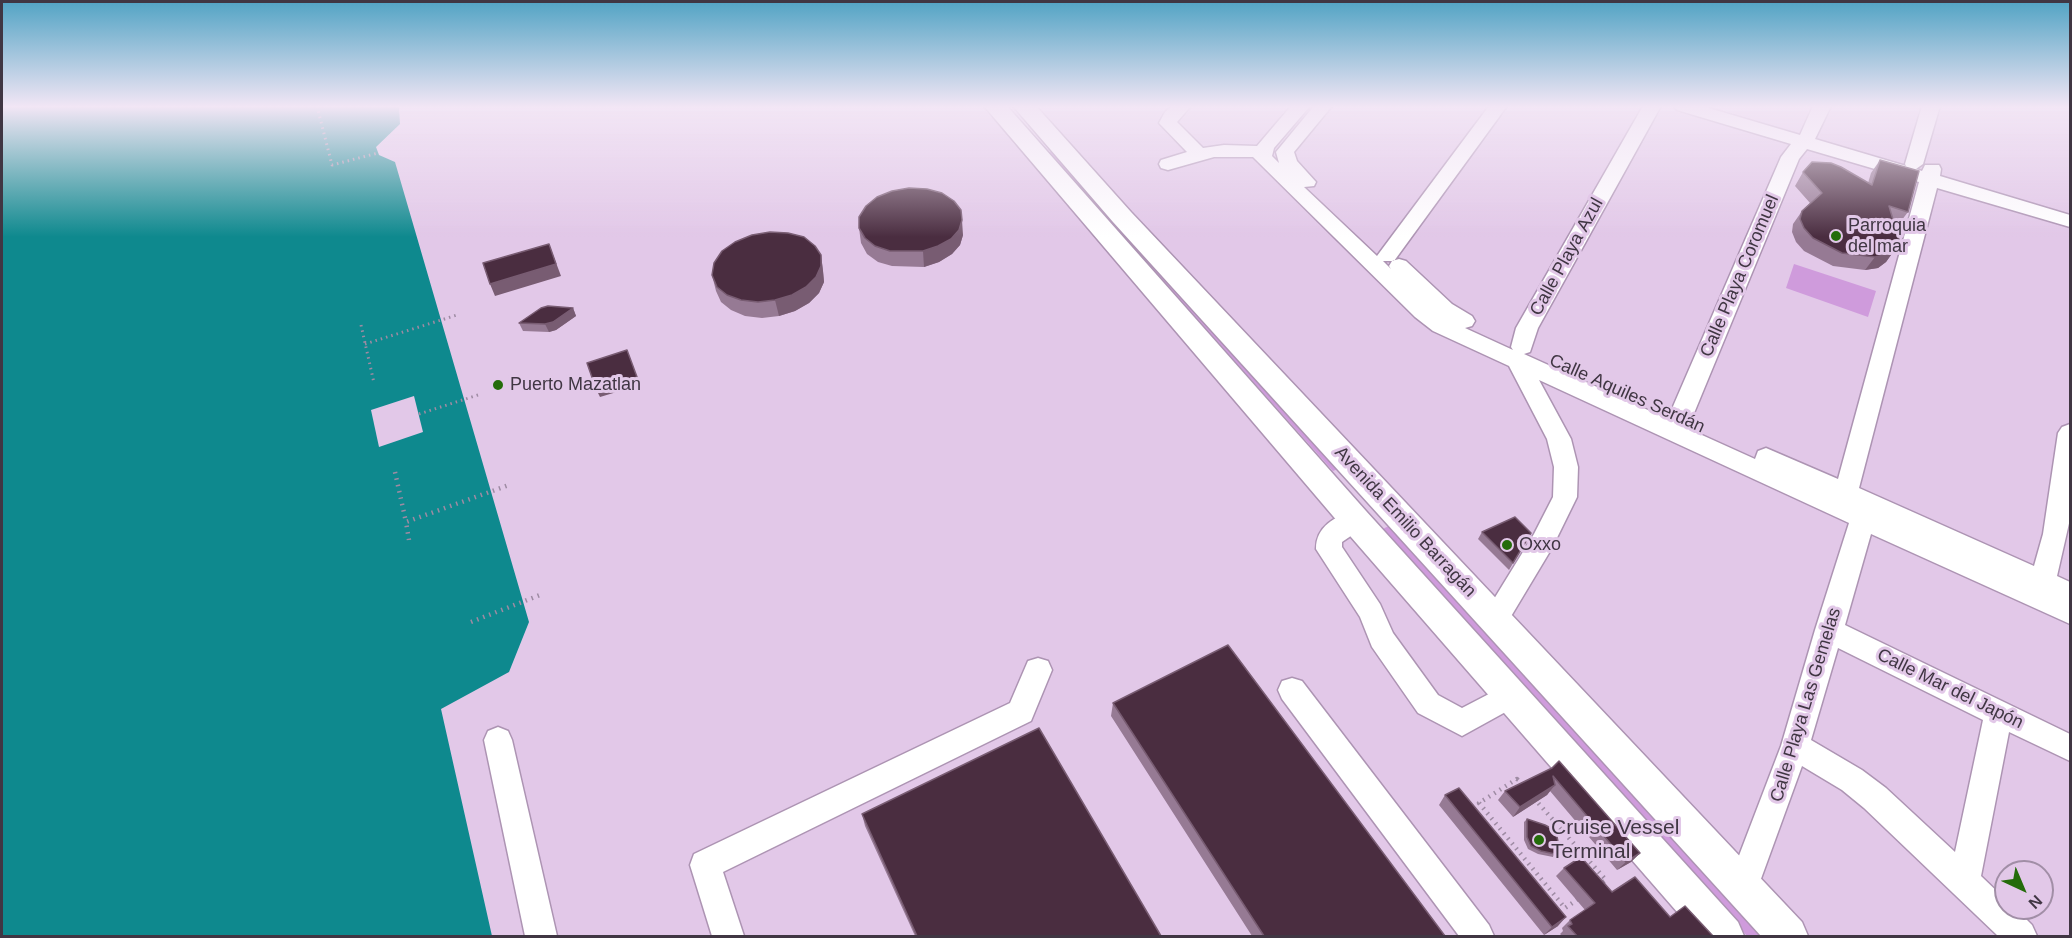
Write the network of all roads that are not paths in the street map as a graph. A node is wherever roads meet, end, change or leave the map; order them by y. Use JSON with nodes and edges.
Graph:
{"nodes":[{"id":1,"x":1049,"y":150,"type":"edge"},
{"id":2,"x":1055,"y":150,"type":"edge"},
{"id":3,"x":1195,"y":150,"type":"edge"},
{"id":4,"x":1222,"y":150,"type":"edge"},
{"id":5,"x":1245,"y":150,"type":"edge"},
{"id":6,"x":1287,"y":150,"type":"edge"},
{"id":7,"x":1466,"y":150,"type":"edge"},
{"id":8,"x":1627,"y":150,"type":"edge"},
{"id":9,"x":1797,"y":150,"type":"edge"},
{"id":10,"x":1853,"y":150,"type":"edge"},
{"id":11,"x":1927,"y":150,"type":"edge"},
{"id":12,"x":1262,"y":152,"type":"joint"},
{"id":13,"x":1199,"y":154,"type":"junction"},
{"id":14,"x":1168,"y":164,"type":"dead end"},
{"id":15,"x":1925,"y":170,"type":"junction"},
{"id":16,"x":2070,"y":209,"type":"edge"},
{"id":17,"x":2070,"y":221,"type":"edge"},
{"id":18,"x":1387,"y":256,"type":"junction"},
{"id":19,"x":1420,"y":298,"type":"junction"},
{"id":20,"x":1519,"y":354,"type":"junction"},
{"id":21,"x":1680,"y":418,"type":"junction"},
{"id":22,"x":2070,"y":433,"type":"edge"},
{"id":23,"x":1763,"y":465,"type":"junction"},
{"id":24,"x":1377,"y":490,"type":"junction"},
{"id":25,"x":1846,"y":493,"type":"junction"},
{"id":26,"x":1349,"y":513,"type":"junction"},
{"id":27,"x":1863,"y":520,"type":"junction"},
{"id":28,"x":2041,"y":590,"type":"junction"},
{"id":29,"x":2070,"y":594,"type":"edge"},
{"id":30,"x":2070,"y":613,"type":"edge"},
{"id":31,"x":1495,"y":620,"type":"junction"},
{"id":32,"x":1828,"y":630,"type":"junction"},
{"id":33,"x":1038,"y":670,"type":"dead end"},
{"id":34,"x":1292,"y":690,"type":"dead end"},
{"id":35,"x":1510,"y":695,"type":"junction"},
{"id":36,"x":1999,"y":713,"type":"junction"},
{"id":37,"x":498,"y":740,"type":"dead end"},
{"id":38,"x":1795,"y":746,"type":"junction"},
{"id":39,"x":2070,"y":748,"type":"edge"},
{"id":40,"x":1964,"y":881,"type":"junction"},
{"id":41,"x":1743,"y":887,"type":"junction"},
{"id":42,"x":541,"y":936,"type":"edge"},
{"id":43,"x":728,"y":936,"type":"edge"},
{"id":44,"x":1478,"y":936,"type":"edge"},
{"id":45,"x":1724,"y":936,"type":"edge"},
{"id":46,"x":1788,"y":936,"type":"edge"},
{"id":47,"x":2021,"y":936,"type":"edge"}],
"edges":[{"from":1,"to":26,"type":"main road","name":"Avenida Emilio Barragán"},
{"from":2,"to":24,"type":"main road","name":"Avenida Emilio Barragán"},
{"from":3,"to":13,"type":"street"},
{"from":4,"to":13,"type":"street"},
{"from":5,"to":12,"type":"street"},
{"from":6,"to":18,"type":"street","name":"Calle Aquiles Serdán"},
{"from":7,"to":18,"type":"street"},
{"from":8,"to":20,"type":"street","name":"Calle Playa Azul"},
{"from":9,"to":21,"type":"street","name":"Calle Playa Coromuel"},
{"from":10,"to":15,"type":"street"},
{"from":11,"to":15,"type":"street"},
{"from":12,"to":19,"type":"street","name":"Calle Aquiles Serdán"},
{"from":13,"to":14,"type":"street"},
{"from":15,"to":16,"type":"street"},
{"from":15,"to":17,"type":"street"},
{"from":15,"to":25,"type":"street"},
{"from":18,"to":19,"type":"street","name":"Calle Aquiles Serdán"},
{"from":19,"to":20,"type":"street","name":"Calle Aquiles Serdán"},
{"from":20,"to":21,"type":"street","name":"Calle Aquiles Serdán"},
{"from":20,"to":23,"type":"street","name":"Calle Aquiles Serdán"},
{"from":20,"to":31,"type":"street"},
{"from":21,"to":23,"type":"street","name":"Calle Aquiles Serdán"},
{"from":22,"to":28,"type":"street"},
{"from":23,"to":25,"type":"street","name":"Calle Aquiles Serdán"},
{"from":23,"to":27,"type":"street","name":"Calle Aquiles Serdán"},
{"from":24,"to":26,"type":"main road"},
{"from":24,"to":31,"type":"main road","name":"Avenida Emilio Barragán"},
{"from":25,"to":28,"type":"street","name":"Calle Aquiles Serdán"},
{"from":26,"to":35,"type":"main road","name":"Avenida Emilio Barragán"},
{"from":26,"to":35,"type":"street"},
{"from":27,"to":28,"type":"street","name":"Calle Aquiles Serdán"},
{"from":27,"to":32,"type":"street","name":"Calle Playa Las Gemelas"},
{"from":28,"to":29,"type":"street","name":"Calle Aquiles Serdán"},
{"from":28,"to":30,"type":"street","name":"Calle Aquiles Serdán"},
{"from":31,"to":41,"type":"main road","name":"Avenida Emilio Barragán"},
{"from":32,"to":36,"type":"street","name":"Calle Mar del Japón"},
{"from":32,"to":38,"type":"street","name":"Calle Playa Las Gemelas"},
{"from":33,"to":43,"type":"street"},
{"from":34,"to":44,"type":"street"},
{"from":35,"to":45,"type":"main road","name":"Avenida Emilio Barragán"},
{"from":36,"to":39,"type":"street","name":"Calle Mar del Japón"},
{"from":36,"to":40,"type":"street"},
{"from":37,"to":42,"type":"street"},
{"from":38,"to":40,"type":"street"},
{"from":38,"to":41,"type":"street","name":"Calle Playa Las Gemelas"},
{"from":40,"to":47,"type":"street"},
{"from":41,"to":46,"type":"main road","name":"Avenida Emilio Barragán"}]}
